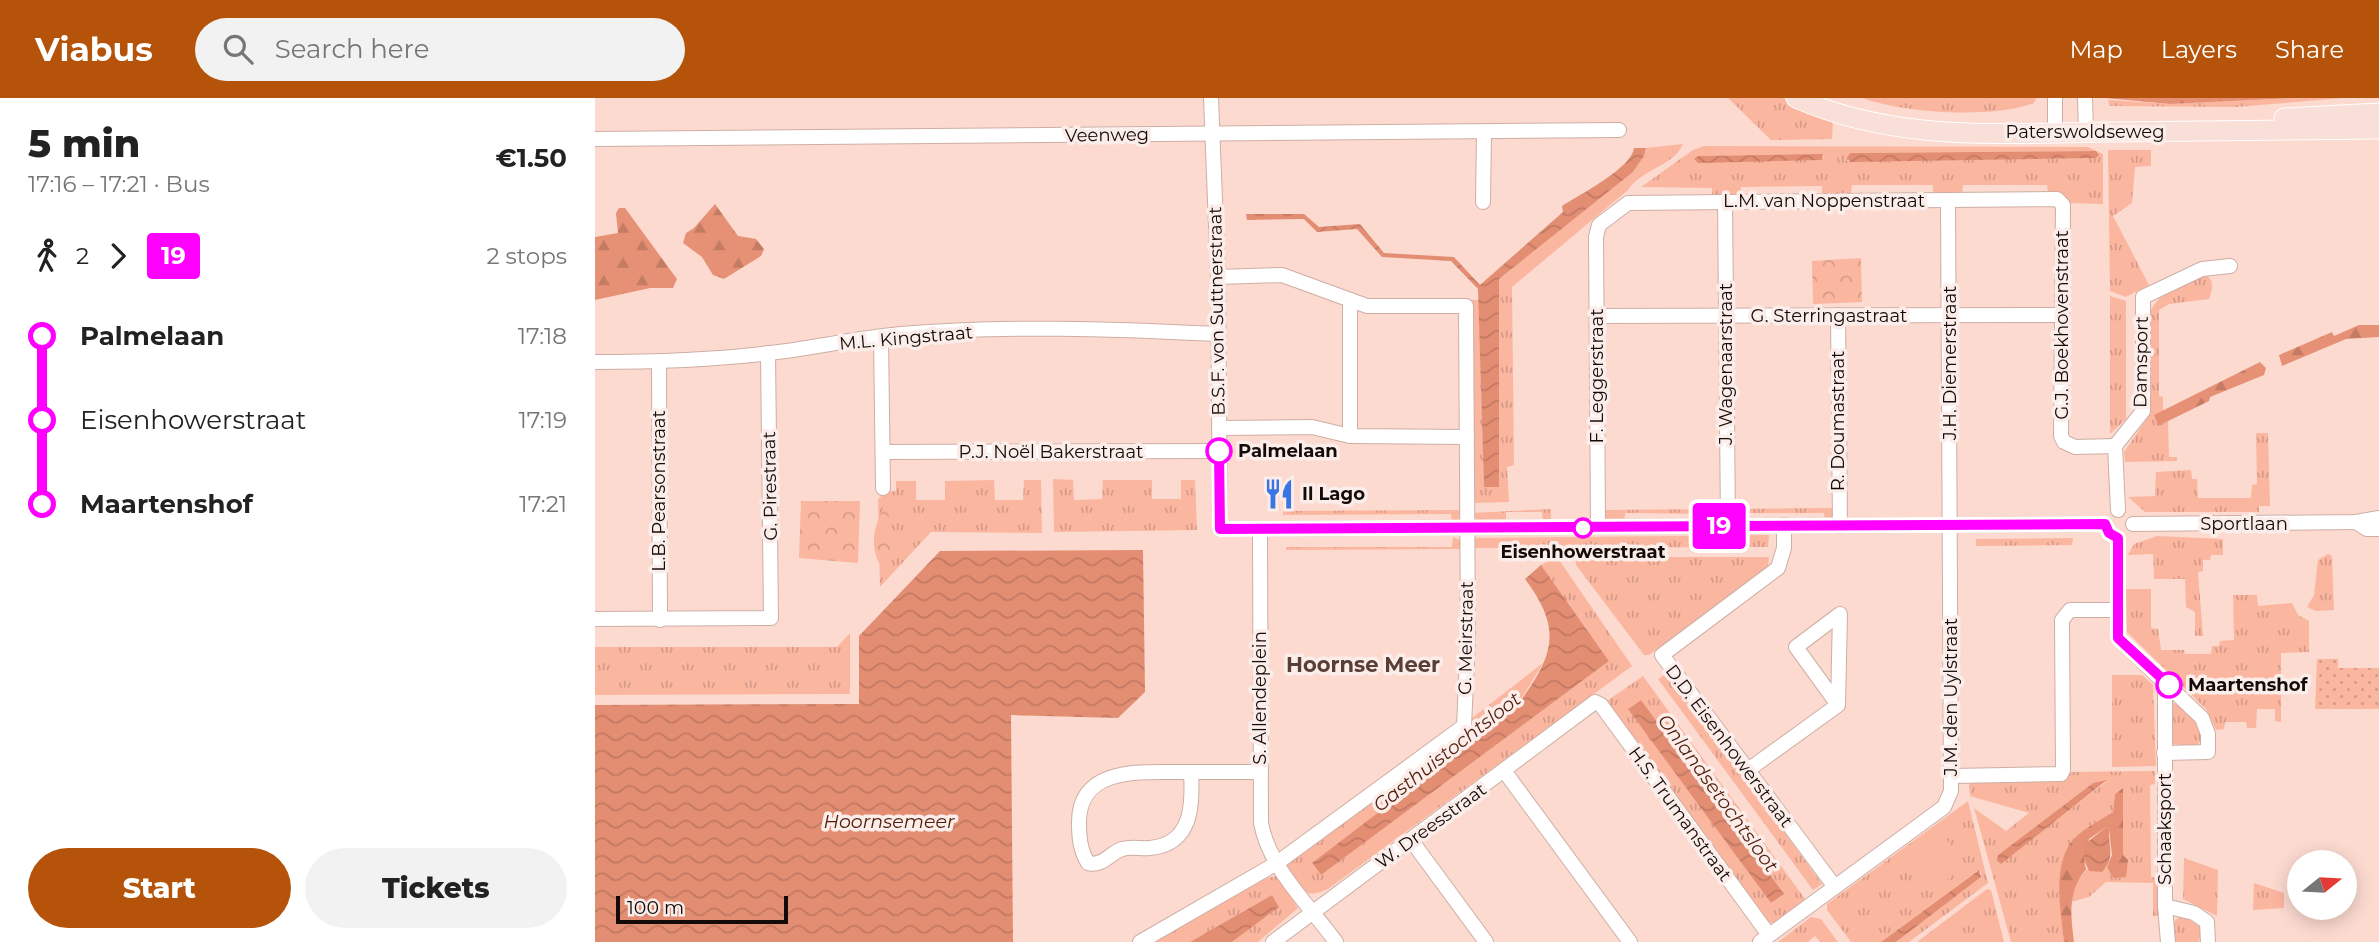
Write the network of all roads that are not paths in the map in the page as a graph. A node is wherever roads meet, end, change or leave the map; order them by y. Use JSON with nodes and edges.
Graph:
{"nodes":[{"id":1,"x":1211,"y":98,"type":"edge"},
{"id":2,"x":1796,"y":98,"type":"edge"},
{"id":3,"x":1821,"y":98,"type":"edge"},
{"id":4,"x":2055,"y":98,"type":"edge"},
{"id":5,"x":2085,"y":98,"type":"edge"},
{"id":6,"x":2379,"y":113,"type":"edge"},
{"id":7,"x":2055,"y":127,"type":"junction"},
{"id":8,"x":2085,"y":127,"type":"junction"},
{"id":9,"x":1619,"y":130,"type":"dead end"},
{"id":10,"x":2379,"y":130,"type":"edge"},
{"id":11,"x":1484,"y":132,"type":"junction"},
{"id":12,"x":1212,"y":134,"type":"junction"},
{"id":13,"x":595,"y":139,"type":"edge"},
{"id":14,"x":2057,"y":199,"type":"joint"},
{"id":15,"x":1948,"y":200,"type":"junction"},
{"id":16,"x":1725,"y":201,"type":"junction"},
{"id":17,"x":1483,"y":202,"type":"dead end"},
{"id":18,"x":1599,"y":225,"type":"joint"},
{"id":19,"x":2230,"y":266,"type":"dead end"},
{"id":20,"x":1218,"y":277,"type":"junction"},
{"id":21,"x":1350,"y":300,"type":"junction"},
{"id":22,"x":1951,"y":315,"type":"junction"},
{"id":23,"x":2062,"y":315,"type":"junction"},
{"id":24,"x":1597,"y":316,"type":"junction"},
{"id":25,"x":1726,"y":316,"type":"junction"},
{"id":26,"x":1838,"y":316,"type":"junction"},
{"id":27,"x":1218,"y":334,"type":"junction"},
{"id":28,"x":881,"y":337,"type":"junction"},
{"id":29,"x":768,"y":354,"type":"junction"},
{"id":30,"x":595,"y":362,"type":"edge"},
{"id":31,"x":659,"y":362,"type":"junction"},
{"id":32,"x":1219,"y":428,"type":"junction"},
{"id":33,"x":1350,"y":436,"type":"junction"},
{"id":34,"x":1467,"y":436,"type":"junction"},
{"id":35,"x":2115,"y":446,"type":"junction"},
{"id":36,"x":1219,"y":451,"type":"junction"},
{"id":37,"x":883,"y":452,"type":"junction"},
{"id":38,"x":883,"y":488,"type":"dead end"},
{"id":39,"x":2118,"y":510,"type":"junction"},
{"id":40,"x":2379,"y":518,"type":"edge"},
{"id":41,"x":2356,"y":522,"type":"junction"},
{"id":42,"x":2105,"y":524,"type":"junction"},
{"id":43,"x":2133,"y":524,"type":"junction"},
{"id":44,"x":1784,"y":525,"type":"junction"},
{"id":45,"x":1728,"y":526,"type":"junction"},
{"id":46,"x":1840,"y":526,"type":"junction"},
{"id":47,"x":1952,"y":526,"type":"junction"},
{"id":48,"x":1598,"y":527,"type":"junction"},
{"id":49,"x":1261,"y":529,"type":"junction"},
{"id":50,"x":1467,"y":529,"type":"junction"},
{"id":51,"x":2379,"y":529,"type":"edge"},
{"id":52,"x":2118,"y":538,"type":"junction"},
{"id":53,"x":2116,"y":610,"type":"junction"},
{"id":54,"x":595,"y":619,"type":"edge"},
{"id":55,"x":660,"y":620,"type":"junction"},
{"id":56,"x":2165,"y":683,"type":"junction"},
{"id":57,"x":1838,"y":705,"type":"junction"},
{"id":58,"x":1588,"y":708,"type":"joint"},
{"id":59,"x":2164,"y":752,"type":"junction"},
{"id":60,"x":1748,"y":770,"type":"junction"},
{"id":61,"x":1191,"y":772,"type":"junction"},
{"id":62,"x":1261,"y":772,"type":"junction"},
{"id":63,"x":1505,"y":772,"type":"junction"},
{"id":64,"x":1952,"y":776,"type":"junction"},
{"id":65,"x":1411,"y":840,"type":"junction"},
{"id":66,"x":1277,"y":863,"type":"junction"},
{"id":67,"x":1835,"y":887,"type":"junction"},
{"id":68,"x":2165,"y":906,"type":"junction"},
{"id":69,"x":1314,"y":912,"type":"junction"},
{"id":70,"x":1765,"y":939,"type":"edge"},
{"id":71,"x":1140,"y":942,"type":"edge"},
{"id":72,"x":1273,"y":942,"type":"edge"},
{"id":73,"x":1336,"y":942,"type":"edge"},
{"id":74,"x":1486,"y":942,"type":"edge"},
{"id":75,"x":1630,"y":942,"type":"edge"},
{"id":76,"x":2168,"y":942,"type":"edge"},
{"id":77,"x":2208,"y":942,"type":"edge"}],
"edges":[{"from":1,"to":12,"type":"street","name":"B.S.F. von Suttnerstraat"},
{"from":2,"to":7,"type":"main road","name":"Paterswoldseweg"},
{"from":3,"to":7,"type":"main road","name":"Paterswoldseweg"},
{"from":4,"to":7,"type":"street"},
{"from":5,"to":8,"type":"street"},
{"from":6,"to":8,"type":"main road","name":"Paterswoldseweg"},
{"from":7,"to":8,"type":"main road","name":"Paterswoldseweg"},
{"from":8,"to":10,"type":"main road","name":"Paterswoldseweg"},
{"from":9,"to":11,"type":"street","name":"Veenweg"},
{"from":11,"to":12,"type":"street","name":"Veenweg"},
{"from":11,"to":17,"type":"street"},
{"from":12,"to":13,"type":"street","name":"Veenweg"},
{"from":12,"to":20,"type":"street","name":"B.S.F. von Suttnerstraat"},
{"from":14,"to":15,"type":"street","name":"L.M. van Noppenstraat"},
{"from":14,"to":23,"type":"street","name":"G.J. Boekhovenstraat"},
{"from":15,"to":16,"type":"street","name":"L.M. van Noppenstraat"},
{"from":15,"to":22,"type":"street","name":"J.H. Diemerstraat"},
{"from":16,"to":18,"type":"street","name":"L.M. van Noppenstraat"},
{"from":16,"to":25,"type":"street","name":"J. Wagenaarstraat"},
{"from":18,"to":24,"type":"street","name":"F. Leggerstraat"},
{"from":19,"to":35,"type":"street","name":"Damsport"},
{"from":20,"to":21,"type":"street"},
{"from":20,"to":27,"type":"street","name":"B.S.F. von Suttnerstraat"},
{"from":21,"to":33,"type":"street"},
{"from":21,"to":34,"type":"street"},
{"from":22,"to":23,"type":"street","name":"G. Sterringastraat"},
{"from":22,"to":26,"type":"street","name":"G. Sterringastraat"},
{"from":22,"to":47,"type":"street","name":"J.H. Diemerstraat"},
{"from":23,"to":35,"type":"street","name":"G.J. Boekhovenstraat"},
{"from":24,"to":25,"type":"street","name":"G. Sterringastraat"},
{"from":24,"to":48,"type":"street","name":"F. Leggerstraat"},
{"from":25,"to":26,"type":"street","name":"G. Sterringastraat"},
{"from":25,"to":45,"type":"street","name":"J. Wagenaarstraat"},
{"from":26,"to":46,"type":"street","name":"R. Doumastraat"},
{"from":27,"to":28,"type":"street","name":"M.L. Kingstraat"},
{"from":27,"to":32,"type":"street","name":"B.S.F. von Suttnerstraat"},
{"from":28,"to":29,"type":"street","name":"M.L. Kingstraat"},
{"from":28,"to":37,"type":"street"},
{"from":29,"to":31,"type":"street","name":"M.L. Kingstraat"},
{"from":29,"to":55,"type":"street","name":"G. Pirestraat"},
{"from":30,"to":31,"type":"street","name":"M.L. Kingstraat"},
{"from":31,"to":55,"type":"street","name":"L.B. Pearsonstraat"},
{"from":32,"to":33,"type":"street"},
{"from":32,"to":36,"type":"street","name":"B.S.F. von Suttnerstraat"},
{"from":33,"to":34,"type":"street"},
{"from":34,"to":50,"type":"street"},
{"from":35,"to":39,"type":"street"},
{"from":36,"to":37,"type":"street","name":"P.J. Noël Bakerstraat"},
{"from":36,"to":49,"type":"street","name":"B.S.F. von Suttnerstraat"},
{"from":37,"to":38,"type":"street"},
{"from":39,"to":42,"type":"street"},
{"from":39,"to":43,"type":"street"},
{"from":40,"to":41,"type":"street","name":"Sportlaan"},
{"from":41,"to":43,"type":"street","name":"Sportlaan"},
{"from":41,"to":51,"type":"street","name":"Sportlaan"},
{"from":42,"to":47,"type":"street"},
{"from":42,"to":52,"type":"street"},
{"from":43,"to":52,"type":"street"},
{"from":44,"to":45,"type":"street"},
{"from":44,"to":46,"type":"street"},
{"from":44,"to":60,"type":"street","name":"D.D. Eisenhowerstraat"},
{"from":45,"to":48,"type":"street"},
{"from":46,"to":47,"type":"street"},
{"from":47,"to":64,"type":"street","name":"J.M. den Uylstraat"},
{"from":48,"to":50,"type":"street"},
{"from":49,"to":50,"type":"street"},
{"from":49,"to":62,"type":"street","name":"S. Allendeplein"},
{"from":50,"to":66,"type":"street","name":"G. Meirstraat"},
{"from":52,"to":53,"type":"street","name":"Schaaksport"},
{"from":53,"to":56,"type":"street","name":"Schaaksport"},
{"from":53,"to":64,"type":"street"},
{"from":54,"to":55,"type":"street"},
{"from":56,"to":59,"type":"street","name":"Schaaksport"},
{"from":56,"to":59,"type":"street","name":"Schaaksport"},
{"from":57,"to":57,"type":"street"},
{"from":57,"to":60,"type":"street"},
{"from":58,"to":63,"type":"street","name":"W. Dreesstraat"},
{"from":58,"to":70,"type":"street","name":"H.S. Trumanstraat"},
{"from":59,"to":68,"type":"street","name":"Schaaksport"},
{"from":60,"to":67,"type":"street","name":"D.D. Eisenhowerstraat"},
{"from":61,"to":61,"type":"street"},
{"from":61,"to":62,"type":"street"},
{"from":62,"to":66,"type":"street","name":"S. Allendeplein"},
{"from":63,"to":65,"type":"street","name":"W. Dreesstraat"},
{"from":63,"to":75,"type":"street"},
{"from":64,"to":67,"type":"street","name":"J.M. den Uylstraat"},
{"from":65,"to":69,"type":"street","name":"W. Dreesstraat"},
{"from":65,"to":74,"type":"street"},
{"from":66,"to":69,"type":"street","name":"S. Allendeplein"},
{"from":66,"to":71,"type":"street"},
{"from":67,"to":70,"type":"street","name":"J.M. den Uylstraat"},
{"from":68,"to":76,"type":"street","name":"Schaaksport"},
{"from":68,"to":77,"type":"street","name":"Schaaksport"},
{"from":69,"to":72,"type":"street","name":"W. Dreesstraat"},
{"from":69,"to":73,"type":"street","name":"S. Allendeplein"}]}
